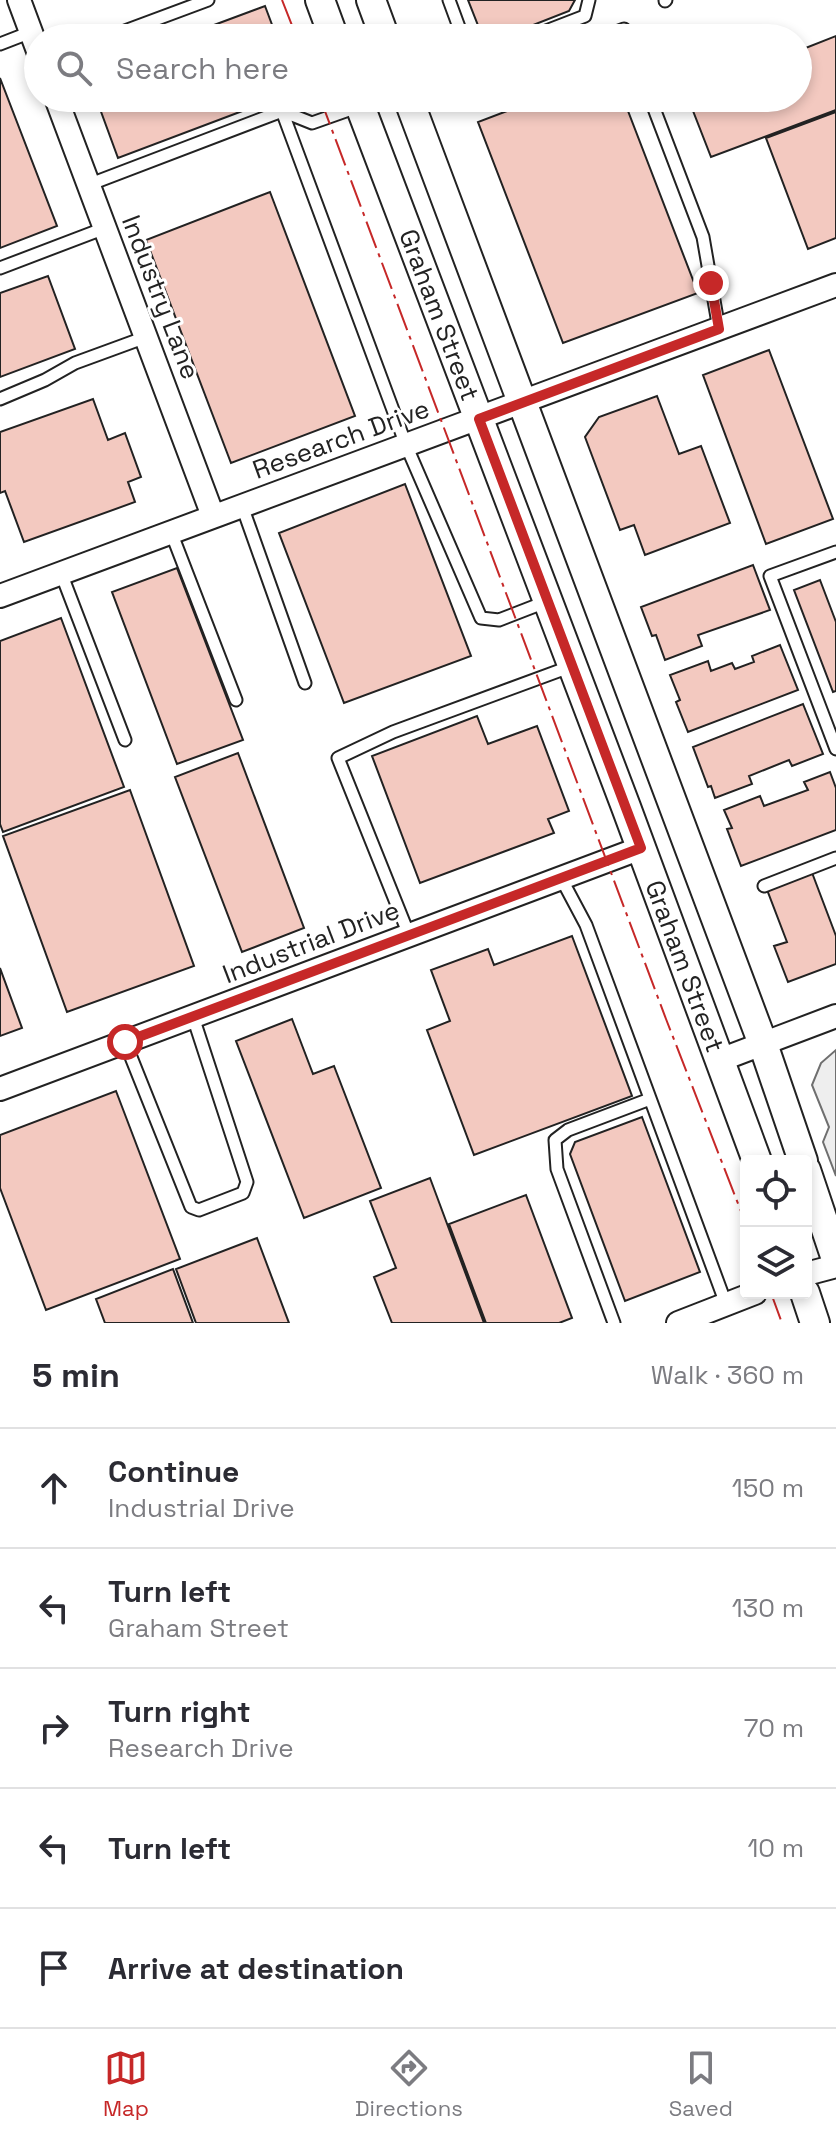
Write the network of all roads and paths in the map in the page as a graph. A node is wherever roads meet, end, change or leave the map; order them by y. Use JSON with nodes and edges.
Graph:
{"nodes":[{"id":1,"x":19,"y":0,"type":"edge"},
{"id":2,"x":208,"y":0,"type":"edge"},
{"id":3,"x":320,"y":0,"type":"edge"},
{"id":4,"x":371,"y":0,"type":"edge"},
{"id":5,"x":449,"y":0,"type":"edge"},
{"id":6,"x":589,"y":0,"type":"edge"},
{"id":7,"x":28,"y":24,"type":"edge"},
{"id":8,"x":144,"y":24,"type":"edge"},
{"id":9,"x":329,"y":24,"type":"edge"},
{"id":10,"x":380,"y":24,"type":"edge"},
{"id":11,"x":458,"y":24,"type":"edge"},
{"id":12,"x":564,"y":24,"type":"edge"},
{"id":13,"x":24,"y":43,"type":"edge"},
{"id":14,"x":0,"y":44,"type":"edge"},
{"id":15,"x":61,"y":112,"type":"edge"},
{"id":16,"x":279,"y":112,"type":"edge"},
{"id":17,"x":282,"y":112,"type":"edge"},
{"id":18,"x":284,"y":112,"type":"edge"},
{"id":19,"x":336,"y":112,"type":"edge"},
{"id":20,"x":362,"y":112,"type":"edge"},
{"id":21,"x":422,"y":112,"type":"edge"},
{"id":22,"x":655,"y":112,"type":"edge"},
{"id":23,"x":88,"y":185,"type":"junction"},
{"id":24,"x":105,"y":228,"type":"junction"},
{"id":25,"x":0,"y":268,"type":"edge"},
{"id":26,"x":836,"y":285,"type":"edge"},
{"id":27,"x":719,"y":329,"type":"junction"},
{"id":28,"x":146,"y":337,"type":"junction"},
{"id":29,"x":0,"y":399,"type":"edge"},
{"id":30,"x":523,"y":402,"type":"junction"},
{"id":31,"x":479,"y":419,"type":"junction"},
{"id":32,"x":406,"y":445,"type":"junction"},
{"id":33,"x":242,"y":506,"type":"junction"},
{"id":34,"x":213,"y":516,"type":"junction"},
{"id":35,"x":171,"y":532,"type":"junction"},
{"id":36,"x":836,"y":552,"type":"edge"},
{"id":37,"x":61,"y":573,"type":"junction"},
{"id":38,"x":0,"y":596,"type":"edge"},
{"id":39,"x":548,"y":601,"type":"junction"},
{"id":40,"x":572,"y":666,"type":"junction"},
{"id":41,"x":305,"y":683,"type":"dead end"},
{"id":42,"x":236,"y":700,"type":"dead end"},
{"id":43,"x":125,"y":740,"type":"dead end"},
{"id":44,"x":836,"y":749,"type":"edge"},
{"id":45,"x":641,"y":848,"type":"junction"},
{"id":46,"x":836,"y":858,"type":"edge"},
{"id":47,"x":561,"y":878,"type":"junction"},
{"id":48,"x":764,"y":886,"type":"dead end"},
{"id":49,"x":409,"y":935,"type":"junction"},
{"id":50,"x":836,"y":1016,"type":"edge"},
{"id":51,"x":193,"y":1017,"type":"junction"},
{"id":52,"x":125,"y":1042,"type":"junction"},
{"id":53,"x":763,"y":1044,"type":"junction"},
{"id":54,"x":720,"y":1060,"type":"junction"},
{"id":55,"x":0,"y":1089,"type":"edge"},
{"id":56,"x":650,"y":1099,"type":"junction"},
{"id":57,"x":755,"y":1155,"type":"edge"},
{"id":58,"x":801,"y":1155,"type":"edge"},
{"id":59,"x":812,"y":1188,"type":"edge"},
{"id":60,"x":836,"y":1259,"type":"edge"},
{"id":61,"x":836,"y":1266,"type":"edge"},
{"id":62,"x":812,"y":1272,"type":"edge"},
{"id":63,"x":740,"y":1299,"type":"edge"},
{"id":64,"x":807,"y":1299,"type":"edge"},
{"id":65,"x":726,"y":1304,"type":"junction"},
{"id":66,"x":614,"y":1323,"type":"edge"},
{"id":67,"x":678,"y":1323,"type":"edge"},
{"id":68,"x":815,"y":1323,"type":"edge"}],
"edges":[{"from":1,"to":7,"type":"street"},
{"from":2,"to":8,"type":"lane"},
{"from":3,"to":9,"type":"street"},
{"from":4,"to":10,"type":"street"},
{"from":5,"to":11,"type":"lane"},
{"from":6,"to":12,"type":"lane"},
{"from":13,"to":14,"type":"lane"},
{"from":15,"to":23,"type":"street","name":"Industry Lane"},
{"from":16,"to":23,"type":"lane"},
{"from":17,"to":32,"type":"lane"},
{"from":18,"to":19,"type":"lane"},
{"from":20,"to":31,"type":"street","name":"Graham Street"},
{"from":21,"to":30,"type":"street","name":"Graham Street"},
{"from":22,"to":27,"type":"lane"},
{"from":23,"to":24,"type":"street","name":"Industry Lane"},
{"from":24,"to":25,"type":"lane"},
{"from":24,"to":28,"type":"street","name":"Industry Lane"},
{"from":26,"to":27,"type":"street","name":"Research Drive"},
{"from":27,"to":30,"type":"street","name":"Research Drive"},
{"from":28,"to":29,"type":"lane"},
{"from":28,"to":34,"type":"street","name":"Industry Lane"},
{"from":30,"to":31,"type":"street","name":"Research Drive"},
{"from":30,"to":53,"type":"street","name":"Graham Street"},
{"from":31,"to":32,"type":"street","name":"Research Drive"},
{"from":31,"to":39,"type":"street","name":"Graham Street"},
{"from":32,"to":33,"type":"street","name":"Research Drive"},
{"from":32,"to":39,"type":"lane"},
{"from":33,"to":34,"type":"street","name":"Research Drive"},
{"from":33,"to":41,"type":"lane"},
{"from":34,"to":35,"type":"street","name":"Research Drive"},
{"from":35,"to":37,"type":"street","name":"Research Drive"},
{"from":35,"to":42,"type":"lane"},
{"from":36,"to":44,"type":"lane"},
{"from":37,"to":38,"type":"street","name":"Research Drive"},
{"from":37,"to":43,"type":"lane"},
{"from":39,"to":40,"type":"street","name":"Graham Street"},
{"from":40,"to":45,"type":"street","name":"Graham Street"},
{"from":40,"to":49,"type":"lane"},
{"from":45,"to":47,"type":"street","name":"Industrial Drive"},
{"from":45,"to":54,"type":"street","name":"Graham Street"},
{"from":46,"to":48,"type":"lane"},
{"from":47,"to":49,"type":"street","name":"Industrial Drive"},
{"from":47,"to":56,"type":"lane"},
{"from":49,"to":51,"type":"street","name":"Industrial Drive"},
{"from":50,"to":53,"type":"street"},
{"from":51,"to":52,"type":"street","name":"Industrial Drive"},
{"from":51,"to":52,"type":"lane"},
{"from":52,"to":55,"type":"street","name":"Industrial Drive"},
{"from":53,"to":54,"type":"street"},
{"from":53,"to":58,"type":"street","name":"Graham Street"},
{"from":54,"to":57,"type":"street","name":"Graham Street"},
{"from":56,"to":65,"type":"lane"},
{"from":56,"to":66,"type":"lane"},
{"from":59,"to":60,"type":"street"},
{"from":61,"to":62,"type":"street"},
{"from":63,"to":65,"type":"street"},
{"from":64,"to":68,"type":"street"},
{"from":65,"to":67,"type":"street"}]}
